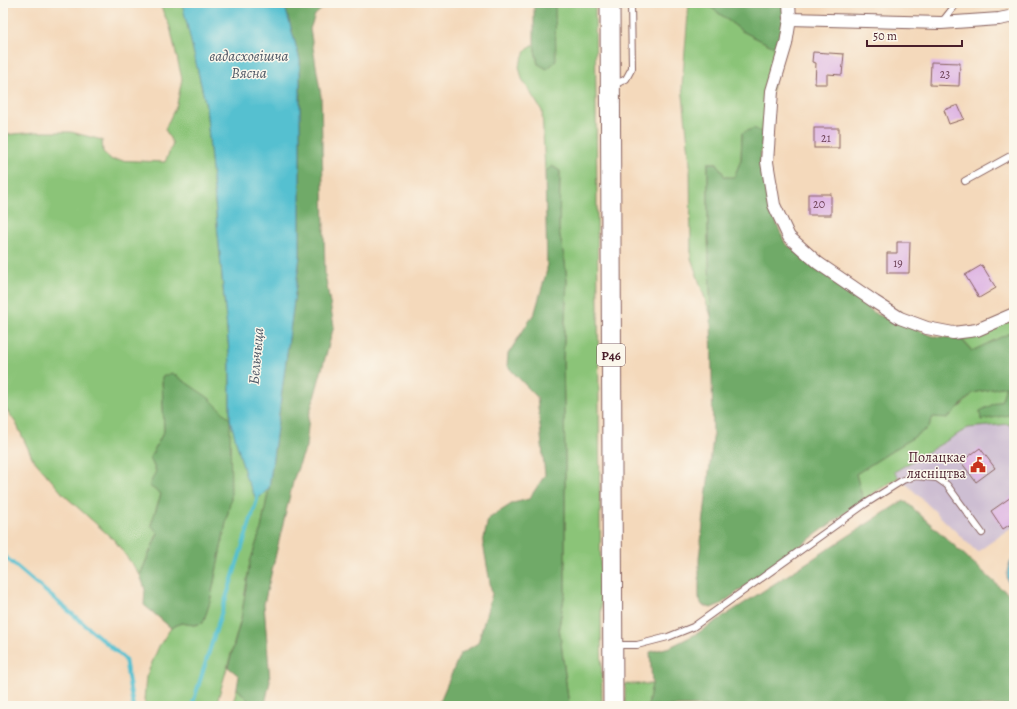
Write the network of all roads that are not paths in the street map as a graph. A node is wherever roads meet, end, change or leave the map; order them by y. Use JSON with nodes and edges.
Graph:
{"nodes":[{"id":1,"x":610,"y":3,"type":"edge"},
{"id":2,"x":631,"y":3,"type":"edge"},
{"id":3,"x":789,"y":3,"type":"edge"},
{"id":4,"x":957,"y":3,"type":"edge"},
{"id":5,"x":1014,"y":16,"type":"edge"},
{"id":6,"x":790,"y":19,"type":"junction"},
{"id":7,"x":942,"y":23,"type":"junction"},
{"id":8,"x":611,"y":87,"type":"junction"},
{"id":9,"x":1014,"y":154,"type":"edge"},
{"id":10,"x":965,"y":181,"type":"dead end"},
{"id":11,"x":1014,"y":314,"type":"edge"},
{"id":12,"x":982,"y":533,"type":"dead end"},
{"id":13,"x":612,"y":645,"type":"junction"},
{"id":14,"x":613,"y":706,"type":"edge"}],
"edges":[{"from":1,"to":8,"type":"main road","number":"Р46"},
{"from":2,"to":8,"type":"lane"},
{"from":3,"to":6,"type":"street"},
{"from":4,"to":7,"type":"lane"},
{"from":5,"to":7,"type":"street"},
{"from":6,"to":7,"type":"street"},
{"from":6,"to":11,"type":"street"},
{"from":8,"to":13,"type":"main road","number":"Р46"},
{"from":9,"to":10,"type":"lane"},
{"from":12,"to":13,"type":"lane"},
{"from":13,"to":14,"type":"main road","number":"Р46"}]}
